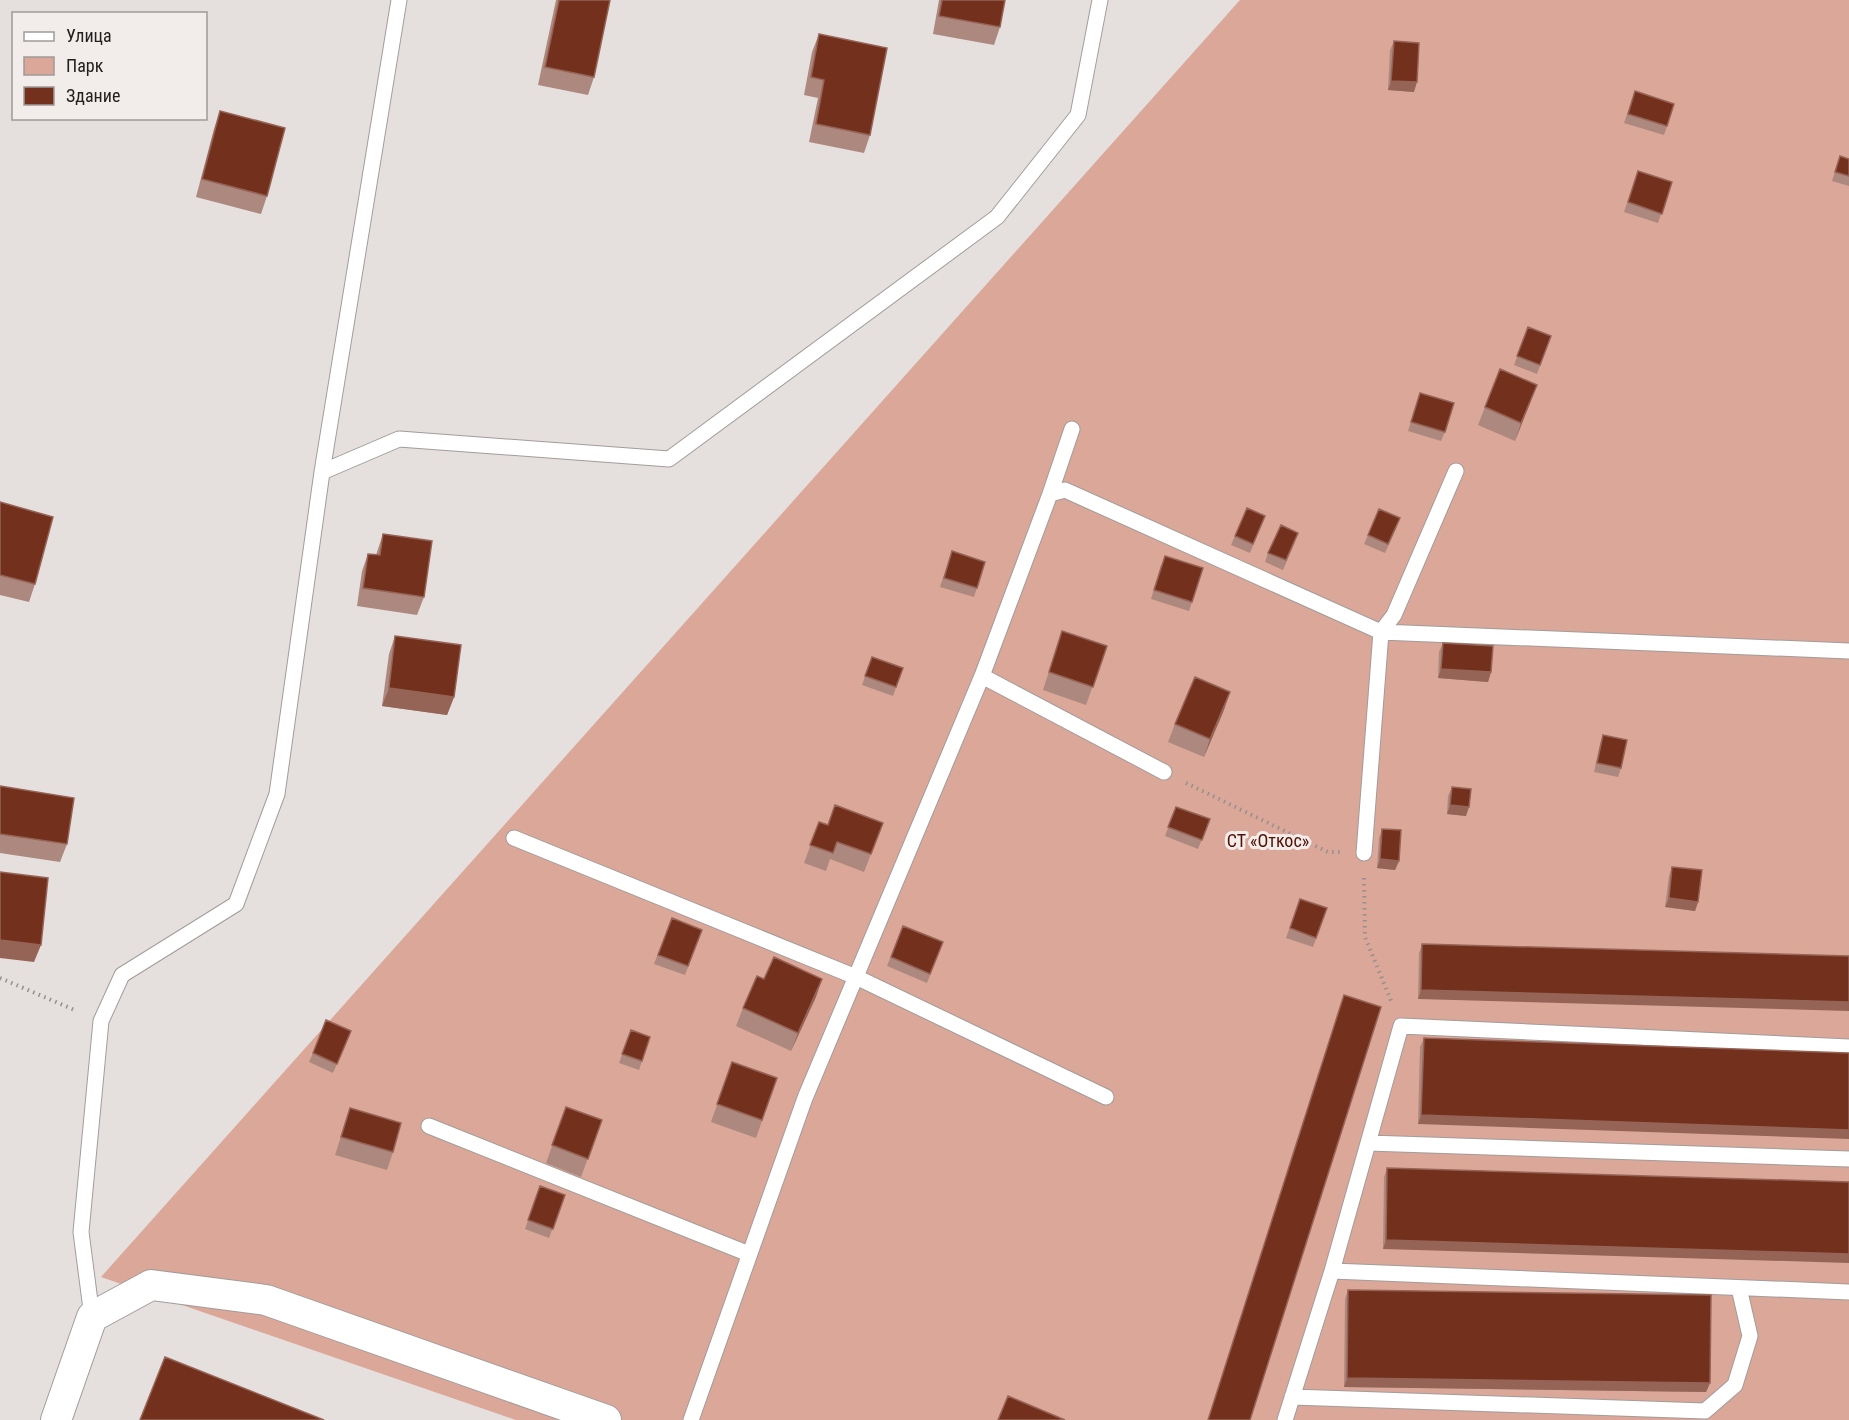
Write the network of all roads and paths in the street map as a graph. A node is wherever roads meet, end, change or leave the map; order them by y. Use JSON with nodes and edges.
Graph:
{"nodes":[{"id":1,"x":399,"y":0,"type":"edge"},
{"id":2,"x":1100,"y":0,"type":"edge"},
{"id":3,"x":1072,"y":429,"type":"dead end"},
{"id":4,"x":1456,"y":471,"type":"dead end"},
{"id":5,"x":322,"y":472,"type":"junction"},
{"id":6,"x":1050,"y":494,"type":"junction"},
{"id":7,"x":1381,"y":632,"type":"junction"},
{"id":8,"x":1849,"y":651,"type":"edge"},
{"id":9,"x":982,"y":676,"type":"junction"},
{"id":10,"x":1164,"y":772,"type":"joint"},
{"id":11,"x":514,"y":838,"type":"dead end"},
{"id":12,"x":1364,"y":853,"type":"junction"},
{"id":13,"x":855,"y":977,"type":"junction"},
{"id":14,"x":0,"y":978,"type":"edge"},
{"id":15,"x":100,"y":1021,"type":"junction"},
{"id":16,"x":1401,"y":1026,"type":"junction"},
{"id":17,"x":1849,"y":1047,"type":"edge"},
{"id":18,"x":1106,"y":1097,"type":"dead end"},
{"id":19,"x":429,"y":1126,"type":"dead end"},
{"id":20,"x":1368,"y":1143,"type":"junction"},
{"id":21,"x":1849,"y":1159,"type":"edge"},
{"id":22,"x":749,"y":1254,"type":"junction"},
{"id":23,"x":1332,"y":1270,"type":"junction"},
{"id":24,"x":1739,"y":1288,"type":"junction"},
{"id":25,"x":1849,"y":1292,"type":"edge"},
{"id":26,"x":92,"y":1317,"type":"junction"},
{"id":27,"x":1292,"y":1397,"type":"junction"},
{"id":28,"x":56,"y":1420,"type":"edge"},
{"id":29,"x":606,"y":1420,"type":"edge"},
{"id":30,"x":691,"y":1420,"type":"edge"},
{"id":31,"x":1285,"y":1420,"type":"edge"}],
"edges":[{"from":1,"to":5,"type":"lane"},
{"from":2,"to":5,"type":"lane"},
{"from":3,"to":6,"type":"lane"},
{"from":4,"to":7,"type":"lane"},
{"from":5,"to":15,"type":"lane"},
{"from":6,"to":7,"type":"lane"},
{"from":6,"to":9,"type":"lane"},
{"from":7,"to":8,"type":"lane"},
{"from":7,"to":12,"type":"lane"},
{"from":9,"to":10,"type":"lane"},
{"from":9,"to":13,"type":"lane"},
{"from":10,"to":12,"type":"path"},
{"from":11,"to":13,"type":"lane"},
{"from":12,"to":16,"type":"path"},
{"from":13,"to":18,"type":"lane"},
{"from":13,"to":22,"type":"lane"},
{"from":14,"to":15,"type":"path"},
{"from":15,"to":26,"type":"lane"},
{"from":16,"to":17,"type":"lane"},
{"from":16,"to":20,"type":"lane"},
{"from":19,"to":22,"type":"lane"},
{"from":20,"to":21,"type":"lane"},
{"from":20,"to":23,"type":"lane"},
{"from":22,"to":30,"type":"lane"},
{"from":23,"to":24,"type":"lane"},
{"from":23,"to":27,"type":"lane"},
{"from":24,"to":25,"type":"lane"},
{"from":24,"to":27,"type":"lane"},
{"from":26,"to":28,"type":"street"},
{"from":26,"to":29,"type":"street"},
{"from":27,"to":31,"type":"lane"}]}
